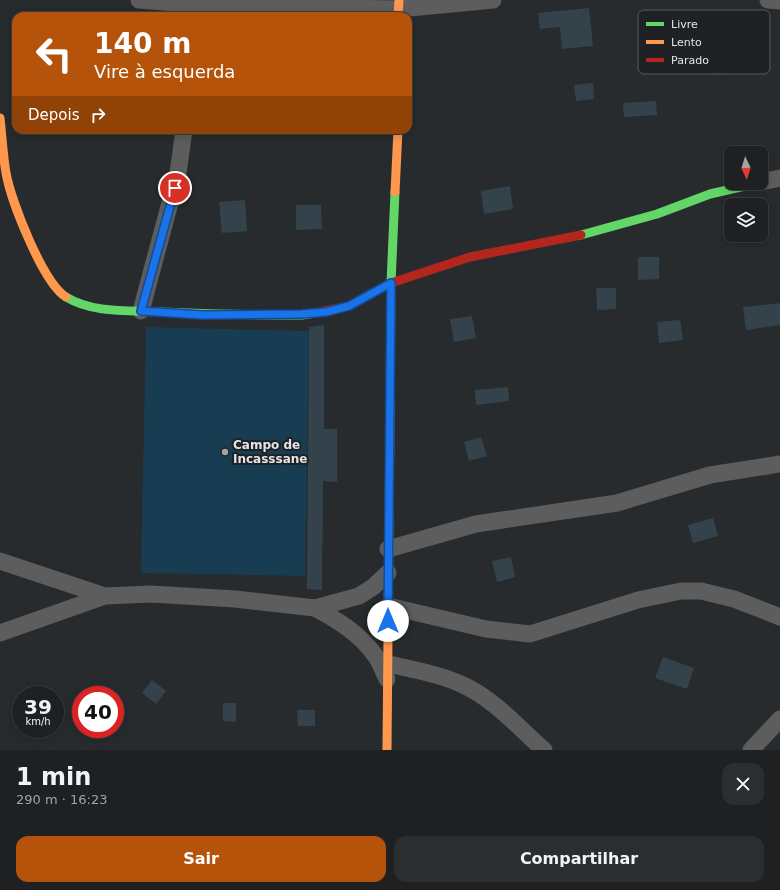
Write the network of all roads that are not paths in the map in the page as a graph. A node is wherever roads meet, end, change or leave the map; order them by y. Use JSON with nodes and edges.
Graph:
{"nodes":[{"id":1,"x":140,"y":0,"type":"edge"},
{"id":2,"x":493,"y":0,"type":"edge"},
{"id":3,"x":768,"y":0,"type":"edge"},
{"id":4,"x":780,"y":1,"type":"edge"},
{"id":5,"x":399,"y":8,"type":"edge"},
{"id":6,"x":212,"y":11,"type":"edge"},
{"id":7,"x":0,"y":118,"type":"edge"},
{"id":8,"x":183,"y":134,"type":"edge"},
{"id":9,"x":398,"y":134,"type":"edge"},
{"id":10,"x":780,"y":178,"type":"edge"},
{"id":11,"x":768,"y":181,"type":"edge"},
{"id":12,"x":727,"y":190,"type":"edge"},
{"id":13,"x":391,"y":283,"type":"junction"},
{"id":14,"x":141,"y":311,"type":"junction"},
{"id":15,"x":780,"y":464,"type":"edge"},
{"id":16,"x":388,"y":549,"type":"junction"},
{"id":17,"x":0,"y":561,"type":"edge"},
{"id":18,"x":388,"y":574,"type":"junction"},
{"id":19,"x":105,"y":596,"type":"junction"},
{"id":20,"x":388,"y":606,"type":"junction"},
{"id":21,"x":315,"y":608,"type":"junction"},
{"id":22,"x":780,"y":617,"type":"edge"},
{"id":23,"x":0,"y":633,"type":"edge"},
{"id":24,"x":389,"y":664,"type":"junction"},
{"id":25,"x":388,"y":682,"type":"junction"},
{"id":26,"x":780,"y":719,"type":"edge"},
{"id":27,"x":387,"y":750,"type":"edge"},
{"id":28,"x":544,"y":750,"type":"edge"},
{"id":29,"x":751,"y":750,"type":"edge"}],
"edges":[{"from":1,"to":6,"type":"street"},
{"from":2,"to":5,"type":"street"},
{"from":3,"to":4,"type":"street"},
{"from":5,"to":6,"type":"street"},
{"from":7,"to":14,"type":"street"},
{"from":8,"to":14,"type":"street"},
{"from":9,"to":13,"type":"street"},
{"from":10,"to":11,"type":"street"},
{"from":12,"to":13,"type":"street"},
{"from":13,"to":14,"type":"street"},
{"from":13,"to":16,"type":"street"},
{"from":15,"to":16,"type":"street"},
{"from":16,"to":18,"type":"street"},
{"from":17,"to":19,"type":"street"},
{"from":18,"to":20,"type":"street"},
{"from":18,"to":21,"type":"street"},
{"from":19,"to":21,"type":"street"},
{"from":19,"to":23,"type":"street"},
{"from":20,"to":22,"type":"street"},
{"from":20,"to":24,"type":"street"},
{"from":21,"to":25,"type":"street"},
{"from":24,"to":25,"type":"street"},
{"from":24,"to":28,"type":"street"},
{"from":25,"to":27,"type":"street"},
{"from":26,"to":29,"type":"street"}]}
